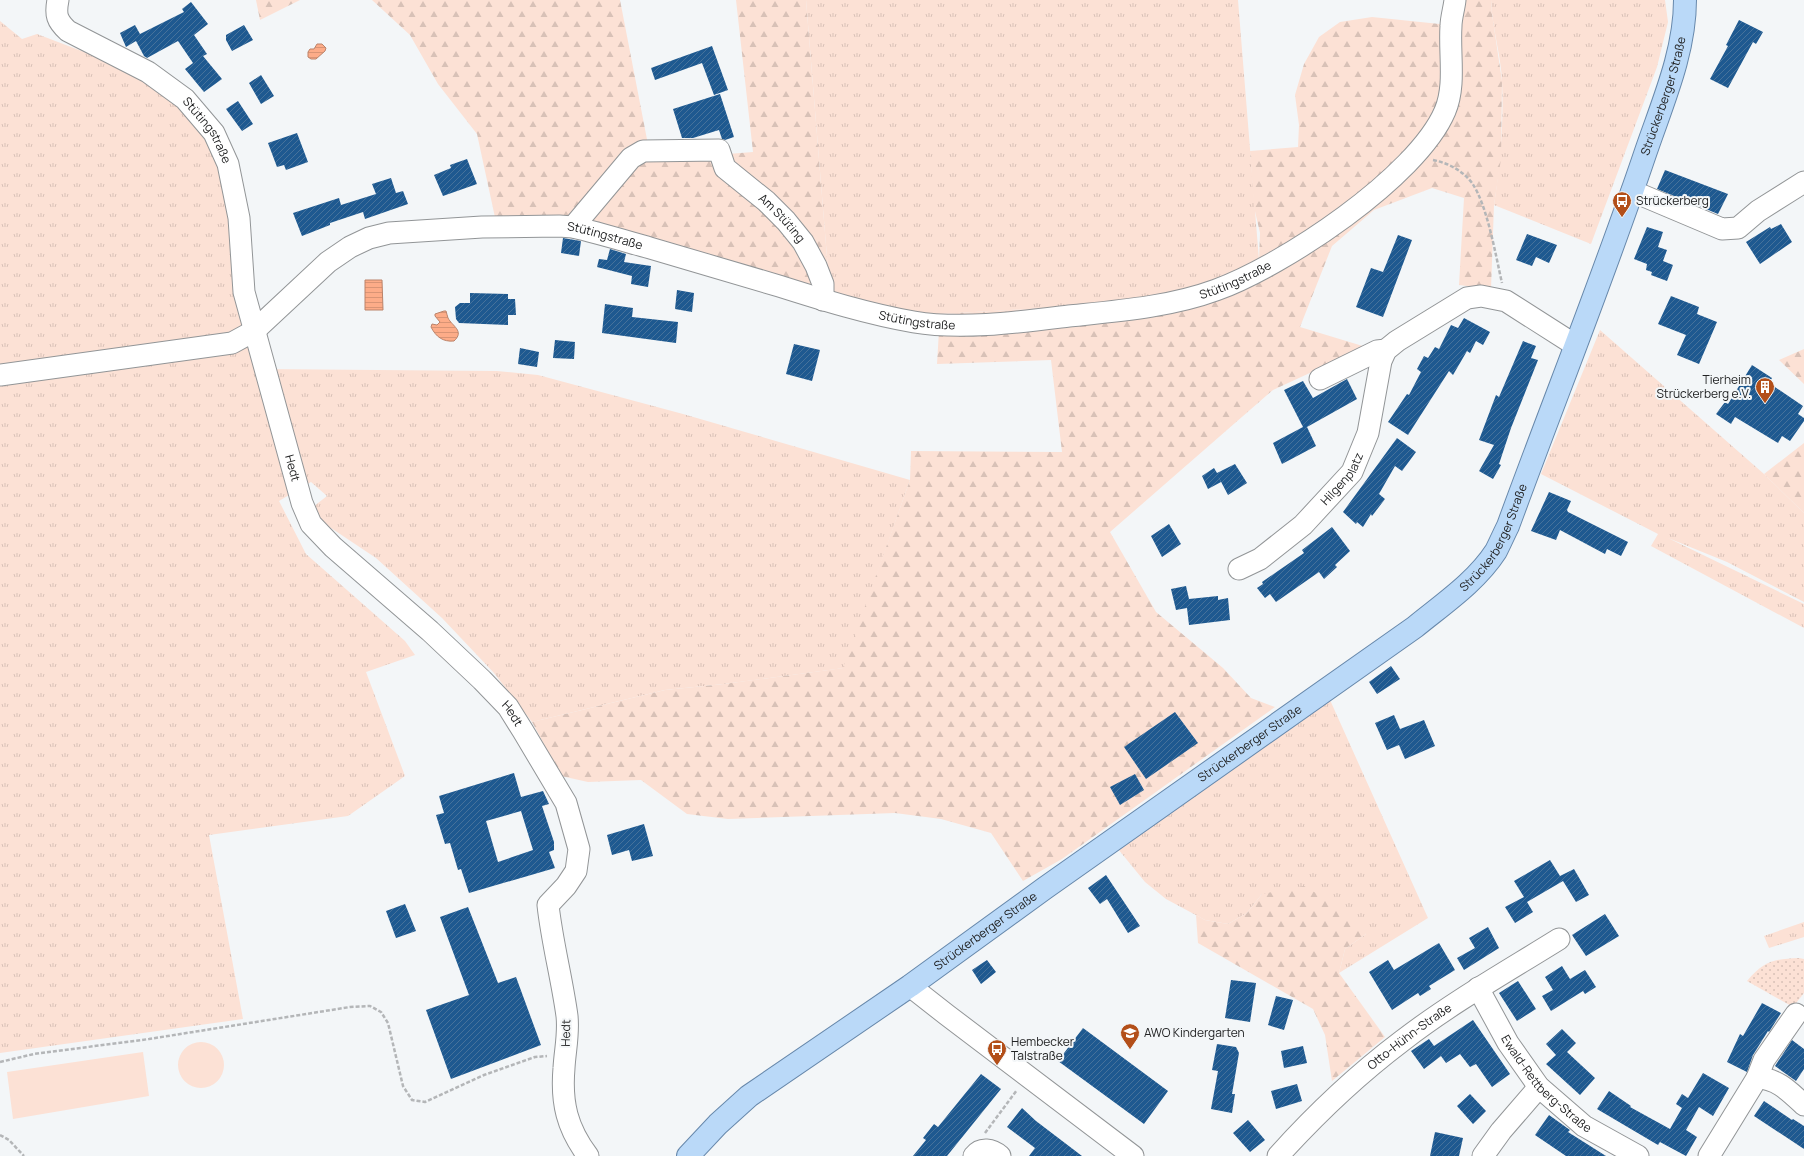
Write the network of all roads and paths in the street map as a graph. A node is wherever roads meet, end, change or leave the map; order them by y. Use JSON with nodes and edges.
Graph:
{"nodes":[{"id":1,"x":58,"y":0,"type":"edge"},
{"id":2,"x":1456,"y":0,"type":"edge"},
{"id":3,"x":1685,"y":0,"type":"edge"},
{"id":4,"x":1413,"y":157,"type":"junction"},
{"id":5,"x":1804,"y":182,"type":"edge"},
{"id":6,"x":1632,"y":191,"type":"junction"},
{"id":7,"x":573,"y":228,"type":"junction"},
{"id":8,"x":823,"y":300,"type":"junction"},
{"id":9,"x":1506,"y":301,"type":"junction"},
{"id":10,"x":254,"y":331,"type":"junction"},
{"id":11,"x":1575,"y":345,"type":"junction"},
{"id":12,"x":1386,"y":350,"type":"junction"},
{"id":13,"x":0,"y":375,"type":"edge"},
{"id":14,"x":1320,"y":379,"type":"dead end"},
{"id":15,"x":1239,"y":569,"type":"dead end"},
{"id":16,"x":1559,"y":939,"type":"dead end"},
{"id":17,"x":910,"y":986,"type":"junction"},
{"id":18,"x":1478,"y":988,"type":"junction"},
{"id":19,"x":1796,"y":1014,"type":"dead end"},
{"id":20,"x":566,"y":1053,"type":"junction"},
{"id":21,"x":0,"y":1062,"type":"edge"},
{"id":22,"x":1028,"y":1076,"type":"junction"},
{"id":23,"x":1757,"y":1078,"type":"junction"},
{"id":24,"x":1539,"y":1087,"type":"junction"},
{"id":25,"x":1804,"y":1105,"type":"edge"},
{"id":26,"x":0,"y":1135,"type":"edge"},
{"id":27,"x":986,"y":1154,"type":"edge"},
{"id":28,"x":24,"y":1156,"type":"edge"},
{"id":29,"x":588,"y":1156,"type":"edge"},
{"id":30,"x":688,"y":1156,"type":"edge"},
{"id":31,"x":1133,"y":1156,"type":"edge"},
{"id":32,"x":1278,"y":1156,"type":"edge"},
{"id":33,"x":1484,"y":1156,"type":"edge"},
{"id":34,"x":1638,"y":1156,"type":"edge"},
{"id":35,"x":1709,"y":1156,"type":"edge"}],
"edges":[{"from":1,"to":10,"type":"street","name":"Stütingstraße"},
{"from":2,"to":4,"type":"street","name":"Stütingstraße"},
{"from":3,"to":6,"type":"main road","name":"Strückerberger Straße"},
{"from":4,"to":8,"type":"street","name":"Stütingstraße"},
{"from":4,"to":9,"type":"path"},
{"from":5,"to":6,"type":"street"},
{"from":6,"to":11,"type":"main road","name":"Strückerberger Straße"},
{"from":7,"to":8,"type":"street","name":"Stütingstraße"},
{"from":7,"to":8,"type":"street","name":"Am Stüting"},
{"from":7,"to":10,"type":"street","name":"Stütingstraße"},
{"from":9,"to":11,"type":"street"},
{"from":9,"to":12,"type":"street"},
{"from":10,"to":13,"type":"street","name":"Stütingstraße"},
{"from":10,"to":20,"type":"street","name":"Hedt"},
{"from":11,"to":17,"type":"main road","name":"Strückerberger Straße"},
{"from":12,"to":14,"type":"street"},
{"from":12,"to":15,"type":"street","name":"Hilgenplatz"},
{"from":16,"to":18,"type":"street","name":"Otto-Hühn-Straße"},
{"from":17,"to":22,"type":"street"},
{"from":17,"to":30,"type":"main road","name":"Strückerberger Straße"},
{"from":18,"to":24,"type":"street","name":"Ewald-Rettberg-Straße"},
{"from":18,"to":32,"type":"street","name":"Otto-Hühn-Straße"},
{"from":19,"to":23,"type":"street"},
{"from":20,"to":21,"type":"path"},
{"from":20,"to":29,"type":"street","name":"Hedt"},
{"from":22,"to":27,"type":"path"},
{"from":22,"to":31,"type":"street"},
{"from":23,"to":25,"type":"street"},
{"from":23,"to":35,"type":"street"},
{"from":24,"to":33,"type":"street"},
{"from":24,"to":34,"type":"street","name":"Ewald-Rettberg-Straße"},
{"from":26,"to":28,"type":"path"}]}
